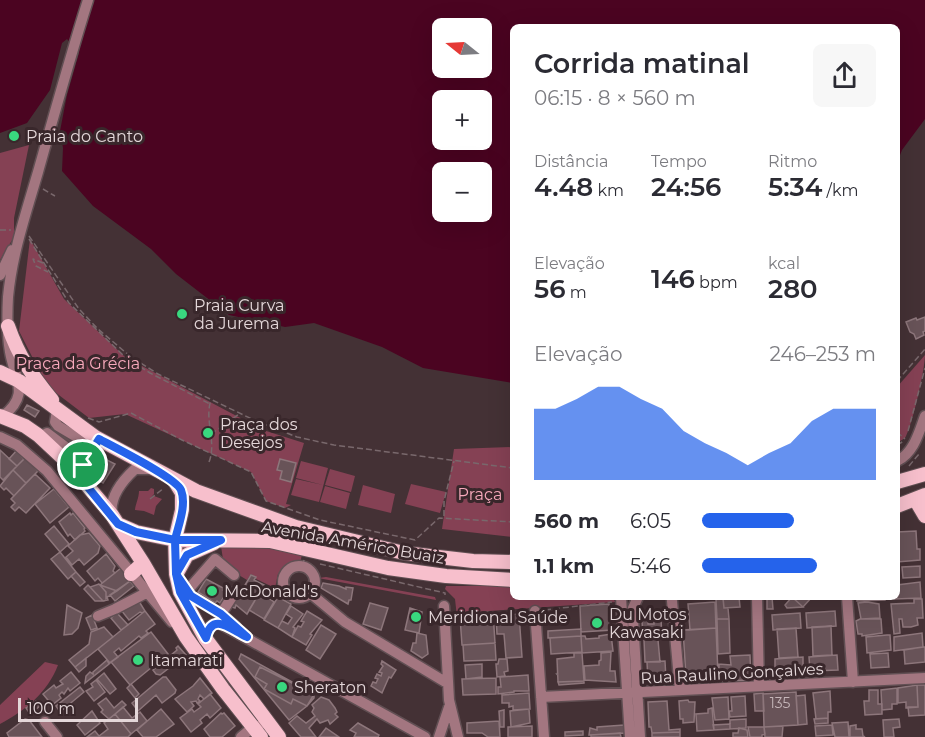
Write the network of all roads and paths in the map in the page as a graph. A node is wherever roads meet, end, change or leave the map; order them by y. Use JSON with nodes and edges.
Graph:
{"nodes":[{"id":1,"x":88,"y":0,"type":"edge"},
{"id":2,"x":34,"y":184,"type":"junction"},
{"id":3,"x":55,"y":196,"type":"dead end"},
{"id":4,"x":0,"y":230,"type":"edge"},
{"id":5,"x":20,"y":234,"type":"junction"},
{"id":6,"x":45,"y":264,"type":"junction"},
{"id":7,"x":49,"y":272,"type":"junction"},
{"id":8,"x":0,"y":275,"type":"edge"},
{"id":9,"x":4,"y":295,"type":"edge"},
{"id":10,"x":8,"y":326,"type":"junction"},
{"id":11,"x":925,"y":349,"type":"edge"},
{"id":12,"x":925,"y":369,"type":"edge"},
{"id":13,"x":0,"y":372,"type":"edge"},
{"id":14,"x":900,"y":378,"type":"edge"},
{"id":15,"x":19,"y":381,"type":"junction"},
{"id":16,"x":212,"y":399,"type":"junction"},
{"id":17,"x":210,"y":405,"type":"junction"},
{"id":18,"x":239,"y":413,"type":"junction"},
{"id":19,"x":62,"y":414,"type":"junction"},
{"id":20,"x":81,"y":414,"type":"dead end"},
{"id":21,"x":925,"y":416,"type":"edge"},
{"id":22,"x":1,"y":417,"type":"edge"},
{"id":23,"x":211,"y":435,"type":"junction"},
{"id":24,"x":900,"y":435,"type":"edge"},
{"id":25,"x":0,"y":437,"type":"edge"},
{"id":26,"x":905,"y":440,"type":"junction"},
{"id":27,"x":98,"y":442,"type":"junction"},
{"id":28,"x":900,"y":443,"type":"edge"},
{"id":29,"x":921,"y":450,"type":"dead end"},
{"id":30,"x":212,"y":454,"type":"junction"},
{"id":31,"x":900,"y":460,"type":"edge"},
{"id":32,"x":454,"y":461,"type":"junction"},
{"id":33,"x":209,"y":462,"type":"dead end"},
{"id":34,"x":510,"y":468,"type":"edge"},
{"id":35,"x":80,"y":469,"type":"junction"},
{"id":36,"x":152,"y":469,"type":"junction"},
{"id":37,"x":925,"y":474,"type":"edge"},
{"id":38,"x":900,"y":477,"type":"edge"},
{"id":39,"x":174,"y":480,"type":"junction"},
{"id":40,"x":900,"y":495,"type":"edge"},
{"id":41,"x":920,"y":497,"type":"edge"},
{"id":42,"x":150,"y":499,"type":"dead end"},
{"id":43,"x":900,"y":505,"type":"edge"},
{"id":44,"x":925,"y":516,"type":"edge"},
{"id":45,"x":444,"y":517,"type":"junction"},
{"id":46,"x":115,"y":520,"type":"junction"},
{"id":47,"x":510,"y":522,"type":"edge"},
{"id":48,"x":175,"y":540,"type":"junction"},
{"id":49,"x":221,"y":540,"type":"junction"},
{"id":50,"x":304,"y":560,"type":"dead end"},
{"id":51,"x":313,"y":562,"type":"dead end"},
{"id":52,"x":510,"y":562,"type":"edge"},
{"id":53,"x":143,"y":563,"type":"junction"},
{"id":54,"x":131,"y":574,"type":"junction"},
{"id":55,"x":176,"y":574,"type":"junction"},
{"id":56,"x":234,"y":575,"type":"dead end"},
{"id":57,"x":510,"y":580,"type":"edge"},
{"id":58,"x":187,"y":591,"type":"junction"},
{"id":59,"x":313,"y":591,"type":"joint"},
{"id":60,"x":146,"y":592,"type":"junction"},
{"id":61,"x":235,"y":592,"type":"dead end"},
{"id":62,"x":614,"y":600,"type":"edge"},
{"id":63,"x":621,"y":600,"type":"edge"},
{"id":64,"x":637,"y":600,"type":"edge"},
{"id":65,"x":757,"y":600,"type":"edge"},
{"id":66,"x":847,"y":600,"type":"edge"},
{"id":67,"x":672,"y":601,"type":"dead end"},
{"id":68,"x":444,"y":606,"type":"joint"},
{"id":69,"x":535,"y":611,"type":"joint"},
{"id":70,"x":221,"y":614,"type":"junction"},
{"id":71,"x":98,"y":616,"type":"dead end"},
{"id":72,"x":186,"y":637,"type":"junction"},
{"id":73,"x":247,"y":637,"type":"junction"},
{"id":74,"x":206,"y":638,"type":"junction"},
{"id":75,"x":925,"y":678,"type":"edge"},
{"id":76,"x":853,"y":682,"type":"junction"},
{"id":77,"x":447,"y":683,"type":"junction"},
{"id":78,"x":759,"y":686,"type":"junction"},
{"id":79,"x":680,"y":690,"type":"junction"},
{"id":80,"x":633,"y":693,"type":"junction"},
{"id":81,"x":541,"y":697,"type":"junction"},
{"id":82,"x":449,"y":703,"type":"junction"},
{"id":83,"x":45,"y":722,"type":"dead end"},
{"id":84,"x":268,"y":724,"type":"junction"},
{"id":85,"x":258,"y":734,"type":"edge"},
{"id":86,"x":455,"y":734,"type":"edge"},
{"id":87,"x":57,"y":737,"type":"edge"},
{"id":88,"x":241,"y":737,"type":"edge"},
{"id":89,"x":279,"y":737,"type":"edge"},
{"id":90,"x":425,"y":737,"type":"edge"},
{"id":91,"x":439,"y":737,"type":"edge"},
{"id":92,"x":544,"y":737,"type":"edge"},
{"id":93,"x":630,"y":737,"type":"edge"},
{"id":94,"x":640,"y":737,"type":"edge"}],
"edges":[{"from":1,"to":2,"type":"street"},
{"from":2,"to":3,"type":"path"},
{"from":2,"to":5,"type":"street"},
{"from":4,"to":5,"type":"path"},
{"from":5,"to":6,"type":"path"},
{"from":5,"to":8,"type":"street"},
{"from":5,"to":9,"type":"street"},
{"from":5,"to":16,"type":"path"},
{"from":6,"to":7,"type":"path"},
{"from":6,"to":7,"type":"path"},
{"from":7,"to":17,"type":"path"},
{"from":9,"to":10,"type":"street"},
{"from":10,"to":15,"type":"street"},
{"from":10,"to":19,"type":"main road"},
{"from":11,"to":14,"type":"path"},
{"from":12,"to":26,"type":"path"},
{"from":13,"to":15,"type":"main road","name":"Avenida Américo Buaiz"},
{"from":15,"to":19,"type":"main road","name":"Avenida Américo Buaiz"},
{"from":15,"to":22,"type":"street"},
{"from":16,"to":17,"type":"path"},
{"from":16,"to":18,"type":"path"},
{"from":17,"to":23,"type":"path"},
{"from":18,"to":23,"type":"path"},
{"from":18,"to":32,"type":"path"},
{"from":19,"to":27,"type":"main road","name":"Avenida Américo Buaiz"},
{"from":20,"to":30,"type":"path"},
{"from":21,"to":31,"type":"street"},
{"from":22,"to":35,"type":"main road"},
{"from":23,"to":30,"type":"path"},
{"from":24,"to":26,"type":"path"},
{"from":25,"to":54,"type":"street"},
{"from":26,"to":28,"type":"path"},
{"from":27,"to":35,"type":"street"},
{"from":27,"to":36,"type":"main road","name":"Avenida Américo Buaiz"},
{"from":29,"to":38,"type":"path"},
{"from":30,"to":33,"type":"path"},
{"from":30,"to":45,"type":"path"},
{"from":32,"to":34,"type":"path"},
{"from":32,"to":45,"type":"path"},
{"from":35,"to":46,"type":"main road"},
{"from":36,"to":39,"type":"main road","name":"Avenida Américo Buaiz"},
{"from":36,"to":46,"type":"street"},
{"from":37,"to":38,"type":"main road"},
{"from":39,"to":42,"type":"path"},
{"from":39,"to":48,"type":"main road"},
{"from":39,"to":52,"type":"main road","name":"Avenida Américo Buaiz"},
{"from":40,"to":41,"type":"main road"},
{"from":41,"to":43,"type":"main road"},
{"from":41,"to":44,"type":"main road"},
{"from":45,"to":47,"type":"path"},
{"from":46,"to":48,"type":"main road","name":"Avenida Américo Buaiz"},
{"from":46,"to":53,"type":"main road"},
{"from":48,"to":49,"type":"main road","name":"Avenida Américo Buaiz"},
{"from":48,"to":55,"type":"main road"},
{"from":49,"to":55,"type":"main road"},
{"from":49,"to":57,"type":"main road","name":"Avenida Américo Buaiz"},
{"from":50,"to":59,"type":"path"},
{"from":51,"to":68,"type":"path"},
{"from":53,"to":54,"type":"main road"},
{"from":53,"to":72,"type":"main road"},
{"from":54,"to":60,"type":"street"},
{"from":55,"to":58,"type":"street"},
{"from":55,"to":74,"type":"main road"},
{"from":56,"to":58,"type":"street"},
{"from":58,"to":70,"type":"street"},
{"from":59,"to":77,"type":"street"},
{"from":60,"to":71,"type":"street"},
{"from":60,"to":72,"type":"street"},
{"from":61,"to":70,"type":"street"},
{"from":62,"to":69,"type":"path"},
{"from":63,"to":80,"type":"street"},
{"from":64,"to":80,"type":"street"},
{"from":65,"to":78,"type":"street"},
{"from":66,"to":76,"type":"street"},
{"from":67,"to":79,"type":"street"},
{"from":68,"to":77,"type":"street"},
{"from":69,"to":81,"type":"street"},
{"from":70,"to":73,"type":"street"},
{"from":72,"to":85,"type":"main road"},
{"from":73,"to":74,"type":"street"},
{"from":73,"to":90,"type":"street"},
{"from":74,"to":84,"type":"main road"},
{"from":75,"to":76,"type":"street","name":"Rua Raulino Gonçalves"},
{"from":76,"to":78,"type":"street","name":"Rua Raulino Gonçalves"},
{"from":77,"to":82,"type":"street"},
{"from":78,"to":79,"type":"street","name":"Rua Raulino Gonçalves"},
{"from":79,"to":80,"type":"street","name":"Rua Raulino Gonçalves"},
{"from":80,"to":81,"type":"street","name":"Rua Raulino Gonçalves"},
{"from":80,"to":93,"type":"street"},
{"from":80,"to":94,"type":"street"},
{"from":81,"to":92,"type":"street"},
{"from":82,"to":86,"type":"street"},
{"from":82,"to":91,"type":"street"},
{"from":83,"to":87,"type":"street"},
{"from":84,"to":85,"type":"street"},
{"from":84,"to":89,"type":"main road"},
{"from":85,"to":88,"type":"street"}]}
